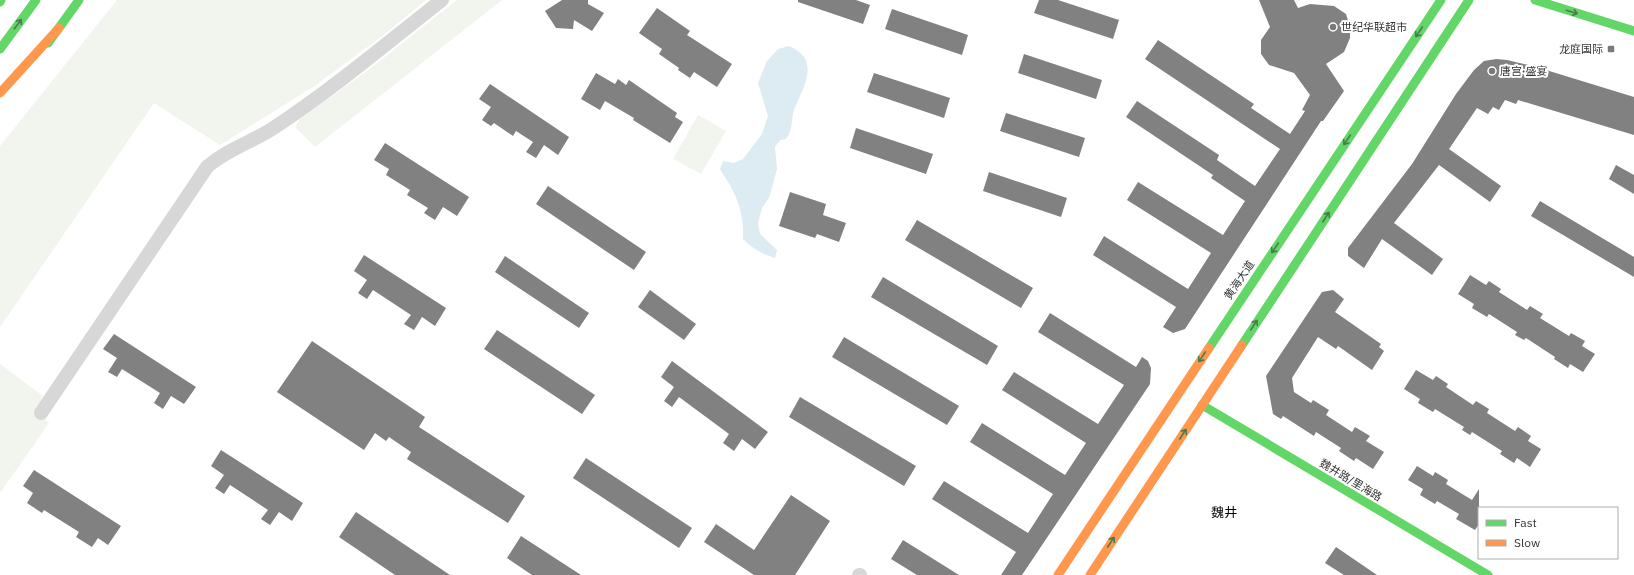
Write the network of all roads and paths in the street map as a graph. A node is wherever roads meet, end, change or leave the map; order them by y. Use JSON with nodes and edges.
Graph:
{"nodes":[{"id":1,"x":36,"y":0,"type":"edge"},
{"id":2,"x":79,"y":0,"type":"edge"},
{"id":3,"x":442,"y":0,"type":"edge"},
{"id":4,"x":1441,"y":0,"type":"edge"},
{"id":5,"x":1469,"y":0,"type":"edge"},
{"id":6,"x":1535,"y":0,"type":"edge"},
{"id":7,"x":1634,"y":31,"type":"edge"},
{"id":8,"x":0,"y":49,"type":"edge"},
{"id":9,"x":2,"y":96,"type":"edge"},
{"id":10,"x":1202,"y":405,"type":"junction"},
{"id":11,"x":41,"y":413,"type":"dead end"},
{"id":12,"x":1058,"y":575,"type":"edge"},
{"id":13,"x":1090,"y":575,"type":"edge"},
{"id":14,"x":1488,"y":575,"type":"edge"}],
"edges":[{"from":8,"to":1,"type":"main road","one_way":true},
{"from":2,"to":9,"type":"main road"},
{"from":3,"to":11,"type":"street"},
{"from":4,"to":12,"type":"main road","name":"黄海大道","one_way":true},
{"from":10,"to":5,"type":"main road","one_way":true},
{"from":6,"to":7,"type":"main road","one_way":true},
{"from":13,"to":10,"type":"main road","one_way":true},
{"from":10,"to":14,"type":"main road","name":"魏井路/里海路"}]}
